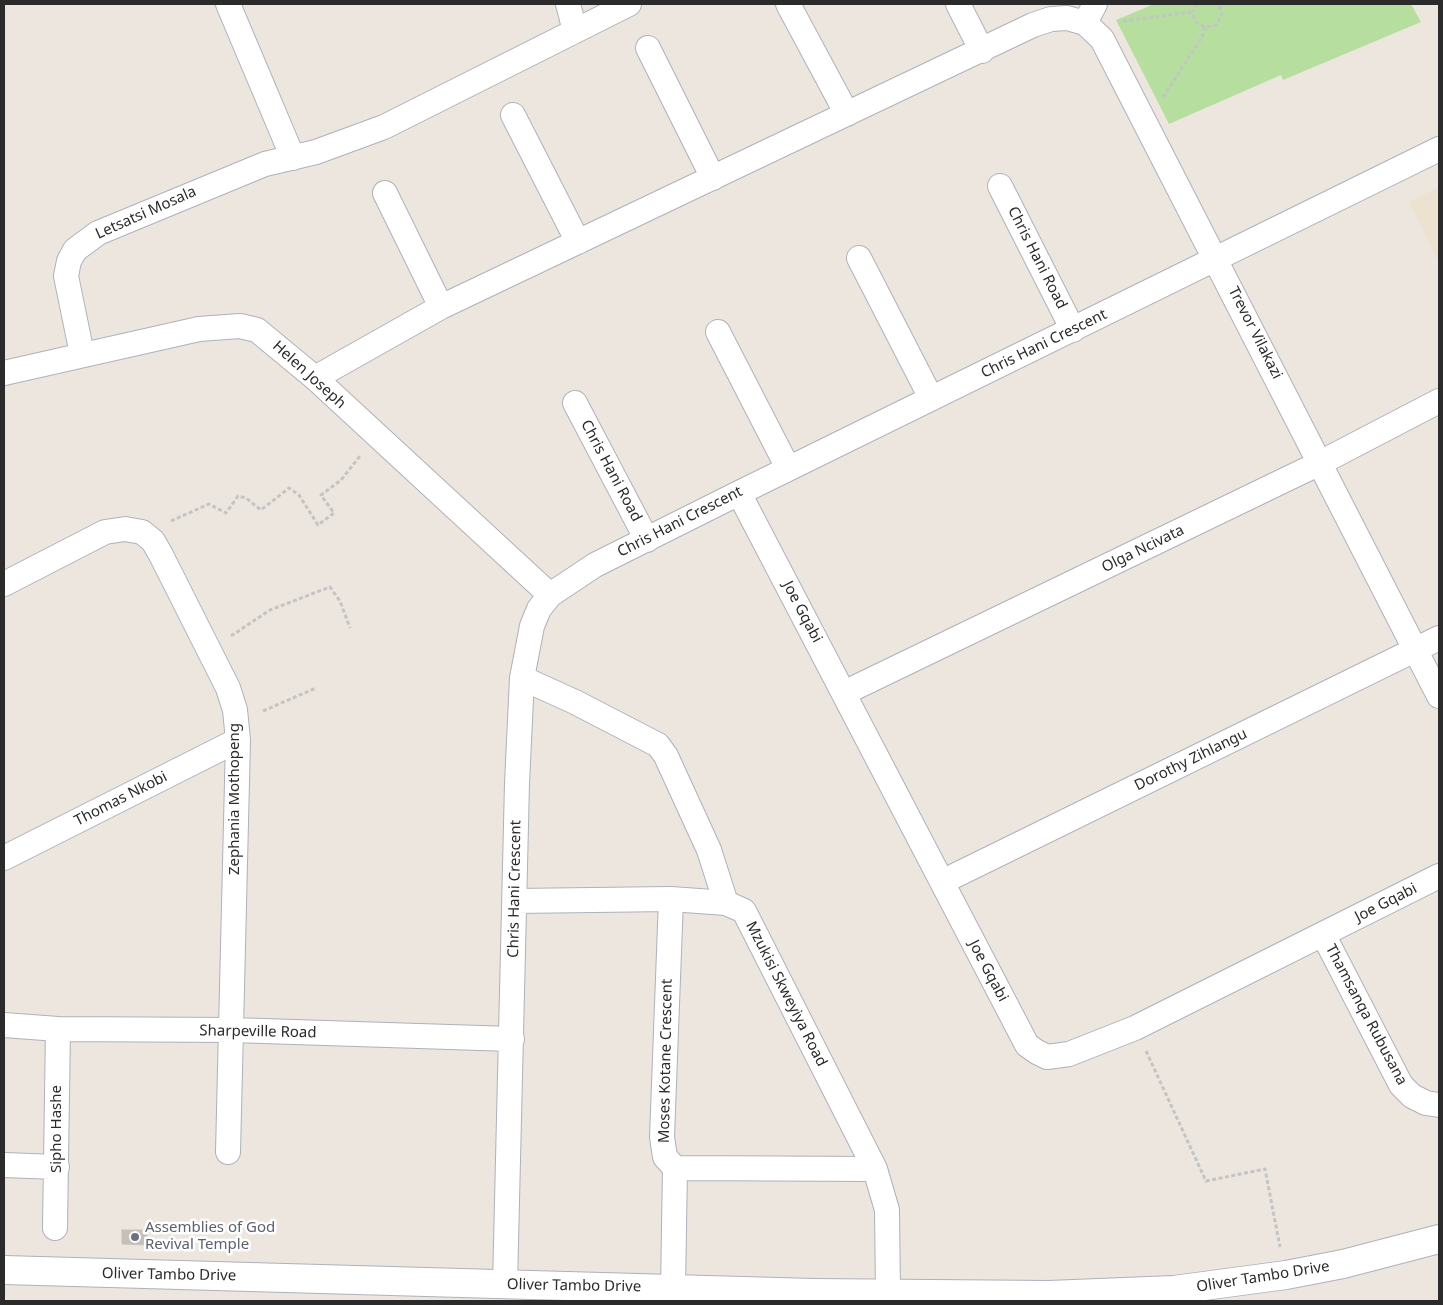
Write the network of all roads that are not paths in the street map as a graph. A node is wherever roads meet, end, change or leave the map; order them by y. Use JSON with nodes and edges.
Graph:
{"nodes":[{"id":1,"x":228,"y":4,"type":"edge"},
{"id":2,"x":568,"y":4,"type":"edge"},
{"id":3,"x":629,"y":4,"type":"edge"},
{"id":4,"x":788,"y":4,"type":"edge"},
{"id":5,"x":958,"y":4,"type":"edge"},
{"id":6,"x":1092,"y":20,"type":"edge"},
{"id":7,"x":575,"y":31,"type":"junction"},
{"id":8,"x":648,"y":48,"type":"dead end"},
{"id":9,"x":982,"y":51,"type":"junction"},
{"id":10,"x":847,"y":114,"type":"junction"},
{"id":11,"x":513,"y":115,"type":"dead end"},
{"id":12,"x":1439,"y":149,"type":"edge"},
{"id":13,"x":293,"y":158,"type":"junction"},
{"id":14,"x":714,"y":178,"type":"junction"},
{"id":15,"x":1000,"y":186,"type":"dead end"},
{"id":16,"x":385,"y":193,"type":"dead end"},
{"id":17,"x":578,"y":242,"type":"junction"},
{"id":18,"x":859,"y":258,"type":"dead end"},
{"id":19,"x":1217,"y":260,"type":"junction"},
{"id":20,"x":441,"y":307,"type":"junction"},
{"id":21,"x":1073,"y":330,"type":"junction"},
{"id":22,"x":718,"y":332,"type":"dead end"},
{"id":23,"x":82,"y":354,"type":"junction"},
{"id":24,"x":4,"y":373,"type":"edge"},
{"id":25,"x":315,"y":378,"type":"junction"},
{"id":26,"x":931,"y":398,"type":"junction"},
{"id":27,"x":1439,"y":402,"type":"edge"},
{"id":28,"x":575,"y":403,"type":"dead end"},
{"id":29,"x":1320,"y":463,"type":"junction"},
{"id":30,"x":788,"y":468,"type":"junction"},
{"id":31,"x":739,"y":493,"type":"junction"},
{"id":32,"x":647,"y":540,"type":"junction"},
{"id":33,"x":4,"y":584,"type":"edge"},
{"id":34,"x":550,"y":595,"type":"junction"},
{"id":35,"x":1439,"y":638,"type":"edge"},
{"id":36,"x":1416,"y":650,"type":"junction"},
{"id":37,"x":522,"y":678,"type":"junction"},
{"id":38,"x":844,"y":693,"type":"junction"},
{"id":39,"x":1439,"y":696,"type":"edge"},
{"id":40,"x":237,"y":729,"type":"junction"},
{"id":41,"x":4,"y":858,"type":"edge"},
{"id":42,"x":1439,"y":876,"type":"edge"},
{"id":43,"x":942,"y":882,"type":"junction"},
{"id":44,"x":671,"y":900,"type":"junction"},
{"id":45,"x":515,"y":902,"type":"junction"},
{"id":46,"x":726,"y":903,"type":"junction"},
{"id":47,"x":1323,"y":934,"type":"junction"},
{"id":48,"x":4,"y":1025,"type":"edge"},
{"id":49,"x":58,"y":1029,"type":"junction"},
{"id":50,"x":232,"y":1030,"type":"junction"},
{"id":51,"x":512,"y":1039,"type":"junction"},
{"id":52,"x":1439,"y":1105,"type":"edge"},
{"id":53,"x":228,"y":1152,"type":"dead end"},
{"id":54,"x":4,"y":1165,"type":"edge"},
{"id":55,"x":57,"y":1167,"type":"junction"},
{"id":56,"x":675,"y":1168,"type":"junction"},
{"id":57,"x":875,"y":1169,"type":"junction"},
{"id":58,"x":55,"y":1228,"type":"dead end"},
{"id":59,"x":1439,"y":1239,"type":"edge"},
{"id":60,"x":4,"y":1270,"type":"edge"},
{"id":61,"x":505,"y":1285,"type":"junction"},
{"id":62,"x":673,"y":1288,"type":"junction"},
{"id":63,"x":888,"y":1294,"type":"junction"},
{"id":64,"x":813,"y":1297,"type":"edge"}],
"edges":[{"from":1,"to":13,"type":"street"},
{"from":2,"to":7,"type":"street"},
{"from":3,"to":7,"type":"street","name":"Letsatsi Mosala"},
{"from":4,"to":10,"type":"street"},
{"from":5,"to":9,"type":"street"},
{"from":6,"to":9,"type":"street"},
{"from":6,"to":19,"type":"street","name":"Trevor Vilakazi"},
{"from":7,"to":13,"type":"street","name":"Letsatsi Mosala"},
{"from":8,"to":14,"type":"street"},
{"from":9,"to":10,"type":"street"},
{"from":10,"to":14,"type":"street"},
{"from":11,"to":17,"type":"street"},
{"from":12,"to":19,"type":"street","name":"Chris Hani Crescent"},
{"from":13,"to":23,"type":"street","name":"Letsatsi Mosala"},
{"from":14,"to":17,"type":"street"},
{"from":15,"to":21,"type":"street","name":"Chris Hani Road"},
{"from":16,"to":20,"type":"street"},
{"from":17,"to":20,"type":"street"},
{"from":18,"to":26,"type":"street"},
{"from":19,"to":21,"type":"street","name":"Chris Hani Crescent"},
{"from":19,"to":29,"type":"street","name":"Trevor Vilakazi"},
{"from":20,"to":25,"type":"street"},
{"from":21,"to":26,"type":"street","name":"Chris Hani Crescent"},
{"from":22,"to":30,"type":"street"},
{"from":23,"to":24,"type":"street","name":"Helen Joseph"},
{"from":23,"to":25,"type":"street","name":"Helen Joseph"},
{"from":25,"to":34,"type":"street","name":"Helen Joseph"},
{"from":26,"to":30,"type":"street","name":"Chris Hani Crescent"},
{"from":27,"to":29,"type":"street","name":"Olga Ncivata"},
{"from":28,"to":32,"type":"street","name":"Chris Hani Road"},
{"from":29,"to":36,"type":"street","name":"Trevor Vilakazi"},
{"from":29,"to":38,"type":"street","name":"Olga Ncivata"},
{"from":30,"to":31,"type":"street","name":"Chris Hani Crescent"},
{"from":31,"to":32,"type":"street","name":"Chris Hani Crescent"},
{"from":31,"to":38,"type":"street","name":"Joe Gqabi"},
{"from":32,"to":34,"type":"street","name":"Chris Hani Crescent"},
{"from":33,"to":40,"type":"street","name":"Zephania Mothopeng"},
{"from":34,"to":37,"type":"street","name":"Chris Hani Crescent"},
{"from":35,"to":36,"type":"street","name":"Dorothy Zihlangu"},
{"from":36,"to":39,"type":"street","name":"Trevor Vilakazi"},
{"from":36,"to":43,"type":"street","name":"Dorothy Zihlangu"},
{"from":37,"to":45,"type":"street","name":"Chris Hani Crescent"},
{"from":37,"to":46,"type":"street"},
{"from":38,"to":43,"type":"street","name":"Joe Gqabi"},
{"from":40,"to":41,"type":"street","name":"Thomas Nkobi"},
{"from":40,"to":50,"type":"street","name":"Zephania Mothopeng"},
{"from":42,"to":47,"type":"street","name":"Joe Gqabi"},
{"from":43,"to":47,"type":"street","name":"Joe Gqabi"},
{"from":44,"to":45,"type":"street","name":"Mzukisi Skweyiya Road"},
{"from":44,"to":46,"type":"street","name":"Mzukisi Skweyiya Road"},
{"from":44,"to":56,"type":"street","name":"Moses Kotane Crescent"},
{"from":45,"to":51,"type":"street","name":"Chris Hani Crescent"},
{"from":46,"to":57,"type":"street","name":"Mzukisi Skweyiya Road"},
{"from":47,"to":52,"type":"street","name":"Thamsanqa Rubusana"},
{"from":48,"to":49,"type":"street","name":"Sharpeville Road"},
{"from":49,"to":50,"type":"street","name":"Sharpeville Road"},
{"from":49,"to":55,"type":"street","name":"Sipho Hashe"},
{"from":50,"to":51,"type":"street","name":"Sharpeville Road"},
{"from":50,"to":53,"type":"street","name":"Zephania Mothopeng"},
{"from":51,"to":61,"type":"street","name":"Chris Hani Crescent"},
{"from":54,"to":55,"type":"street"},
{"from":55,"to":58,"type":"street","name":"Sipho Hashe"},
{"from":56,"to":57,"type":"street"},
{"from":56,"to":62,"type":"street"},
{"from":57,"to":63,"type":"street","name":"Mzukisi Skweyiya Road"},
{"from":59,"to":63,"type":"street","name":"Oliver Tambo Drive"},
{"from":60,"to":61,"type":"street","name":"Oliver Tambo Drive"},
{"from":61,"to":62,"type":"street","name":"Oliver Tambo Drive"},
{"from":62,"to":64,"type":"street","name":"Oliver Tambo Drive"},
{"from":63,"to":64,"type":"street","name":"Oliver Tambo Drive"}]}
